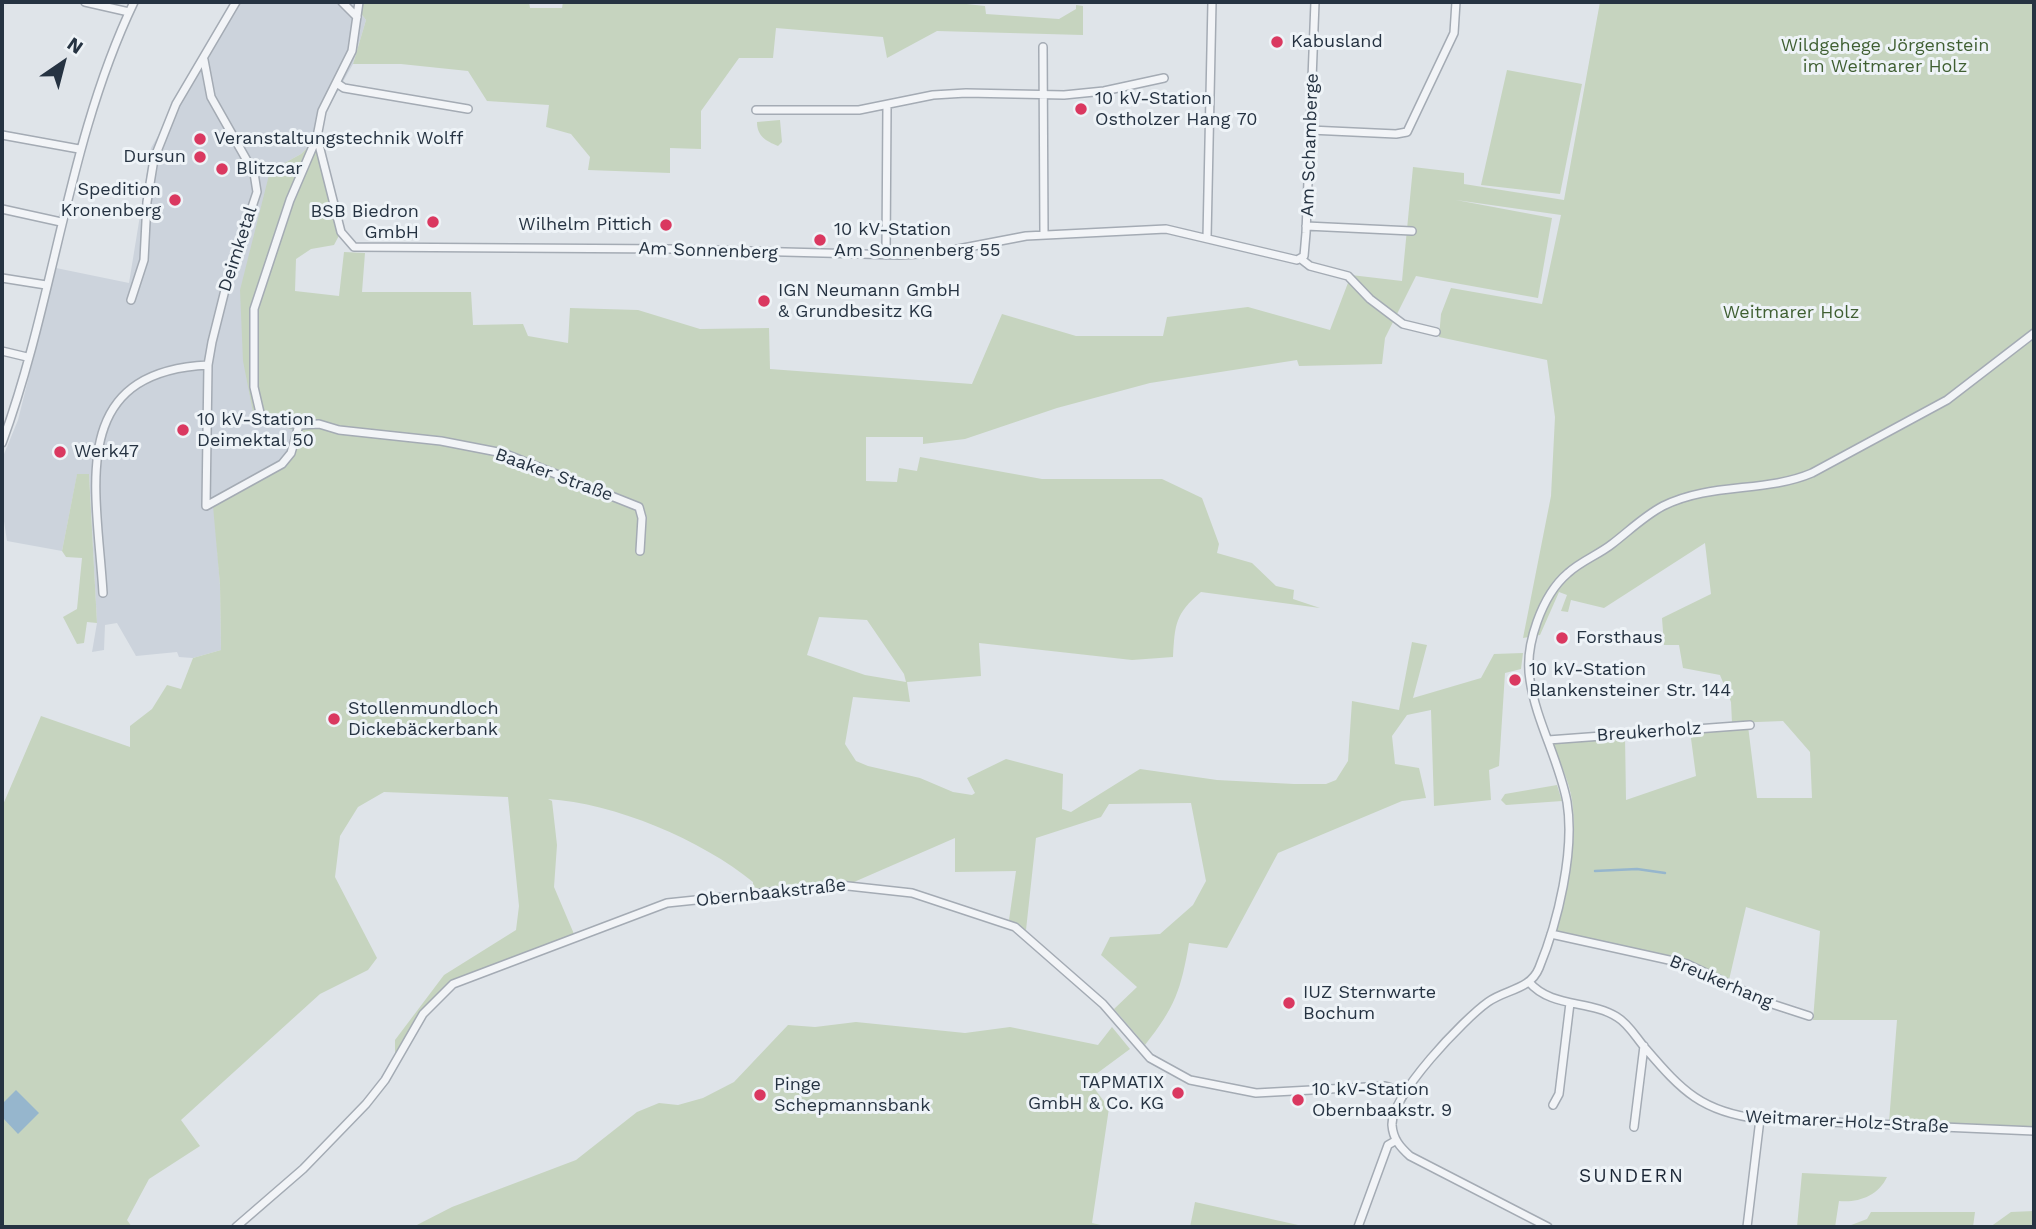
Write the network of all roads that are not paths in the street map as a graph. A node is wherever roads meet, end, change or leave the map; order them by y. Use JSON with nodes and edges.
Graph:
{"nodes":[{"id":1,"x":85,"y":2,"type":"edge"},
{"id":2,"x":134,"y":2,"type":"edge"},
{"id":3,"x":236,"y":2,"type":"edge"},
{"id":4,"x":342,"y":2,"type":"edge"},
{"id":5,"x":359,"y":2,"type":"edge"},
{"id":6,"x":1212,"y":2,"type":"edge"},
{"id":7,"x":1315,"y":2,"type":"edge"},
{"id":8,"x":1456,"y":2,"type":"edge"},
{"id":9,"x":129,"y":12,"type":"junction"},
{"id":10,"x":357,"y":17,"type":"junction"},
{"id":11,"x":1043,"y":47,"type":"dead end"},
{"id":12,"x":204,"y":60,"type":"junction"},
{"id":13,"x":1164,"y":78,"type":"dead end"},
{"id":14,"x":338,"y":84,"type":"junction"},
{"id":15,"x":1043,"y":96,"type":"junction"},
{"id":16,"x":887,"y":106,"type":"junction"},
{"id":17,"x":468,"y":108,"type":"dead end"},
{"id":18,"x":756,"y":110,"type":"dead end"},
{"id":19,"x":1310,"y":130,"type":"junction"},
{"id":20,"x":2,"y":135,"type":"edge"},
{"id":21,"x":317,"y":137,"type":"junction"},
{"id":22,"x":79,"y":149,"type":"junction"},
{"id":23,"x":2,"y":209,"type":"edge"},
{"id":24,"x":61,"y":222,"type":"junction"},
{"id":25,"x":1307,"y":226,"type":"junction"},
{"id":26,"x":1412,"y":230,"type":"dead end"},
{"id":27,"x":1044,"y":234,"type":"junction"},
{"id":28,"x":1207,"y":237,"type":"junction"},
{"id":29,"x":886,"y":255,"type":"junction"},
{"id":30,"x":1301,"y":259,"type":"junction"},
{"id":31,"x":2,"y":278,"type":"edge"},
{"id":32,"x":46,"y":285,"type":"junction"},
{"id":33,"x":131,"y":300,"type":"dead end"},
{"id":34,"x":1436,"y":332,"type":"dead end"},
{"id":35,"x":2034,"y":333,"type":"edge"},
{"id":36,"x":2,"y":351,"type":"edge"},
{"id":37,"x":27,"y":357,"type":"junction"},
{"id":38,"x":208,"y":365,"type":"junction"},
{"id":39,"x":299,"y":425,"type":"junction"},
{"id":40,"x":2,"y":443,"type":"edge"},
{"id":41,"x":640,"y":551,"type":"dead end"},
{"id":42,"x":103,"y":593,"type":"dead end"},
{"id":43,"x":1750,"y":725,"type":"dead end"},
{"id":44,"x":1548,"y":740,"type":"junction"},
{"id":45,"x":1551,"y":934,"type":"junction"},
{"id":46,"x":1529,"y":982,"type":"junction"},
{"id":47,"x":1570,"y":1003,"type":"junction"},
{"id":48,"x":1809,"y":1016,"type":"dead end"},
{"id":49,"x":1644,"y":1046,"type":"junction"},
{"id":50,"x":1406,"y":1092,"type":"junction"},
{"id":51,"x":1553,"y":1105,"type":"dead end"},
{"id":52,"x":1760,"y":1119,"type":"junction"},
{"id":53,"x":1634,"y":1127,"type":"dead end"},
{"id":54,"x":2034,"y":1131,"type":"edge"},
{"id":55,"x":1395,"y":1141,"type":"junction"},
{"id":56,"x":236,"y":1227,"type":"edge"},
{"id":57,"x":1357,"y":1227,"type":"edge"},
{"id":58,"x":1548,"y":1227,"type":"edge"},
{"id":59,"x":1747,"y":1227,"type":"edge"}],
"edges":[{"from":1,"to":9,"type":"street"},
{"from":2,"to":9,"type":"street"},
{"from":3,"to":12,"type":"street"},
{"from":4,"to":10,"type":"street"},
{"from":5,"to":10,"type":"street"},
{"from":6,"to":28,"type":"street"},
{"from":7,"to":19,"type":"street","name":"Am Schamberge"},
{"from":8,"to":19,"type":"street"},
{"from":9,"to":22,"type":"street"},
{"from":10,"to":14,"type":"street"},
{"from":11,"to":15,"type":"street"},
{"from":12,"to":33,"type":"street"},
{"from":12,"to":38,"type":"street","name":"Deimketal"},
{"from":13,"to":15,"type":"street"},
{"from":14,"to":17,"type":"street"},
{"from":14,"to":21,"type":"street"},
{"from":15,"to":16,"type":"street"},
{"from":15,"to":27,"type":"street"},
{"from":16,"to":18,"type":"street"},
{"from":16,"to":29,"type":"street"},
{"from":19,"to":25,"type":"street","name":"Am Schamberge"},
{"from":20,"to":22,"type":"street"},
{"from":21,"to":29,"type":"street","name":"Am Sonnenberg"},
{"from":21,"to":39,"type":"street","name":"Baaker Straße"},
{"from":22,"to":24,"type":"street"},
{"from":23,"to":24,"type":"street"},
{"from":24,"to":32,"type":"street"},
{"from":25,"to":26,"type":"street","name":"Am Schamberge"},
{"from":25,"to":30,"type":"street"},
{"from":27,"to":28,"type":"street","name":"Am Sonnenberg"},
{"from":27,"to":29,"type":"street","name":"Am Sonnenberg"},
{"from":28,"to":30,"type":"street","name":"Am Sonnenberg"},
{"from":30,"to":34,"type":"street","name":"Am Sonnenberg"},
{"from":31,"to":32,"type":"street"},
{"from":32,"to":37,"type":"street"},
{"from":35,"to":44,"type":"street"},
{"from":36,"to":37,"type":"street"},
{"from":37,"to":40,"type":"street"},
{"from":38,"to":39,"type":"street","name":"Deimketal"},
{"from":38,"to":42,"type":"street"},
{"from":39,"to":41,"type":"street","name":"Baaker Straße"},
{"from":43,"to":44,"type":"street","name":"Breukerholz"},
{"from":44,"to":45,"type":"street"},
{"from":45,"to":46,"type":"street"},
{"from":45,"to":48,"type":"street","name":"Breukerhang"},
{"from":46,"to":47,"type":"street","name":"Weitmarer-Holz-Straße"},
{"from":46,"to":50,"type":"street"},
{"from":47,"to":49,"type":"street","name":"Weitmarer-Holz-Straße"},
{"from":47,"to":51,"type":"street"},
{"from":49,"to":52,"type":"street","name":"Weitmarer-Holz-Straße"},
{"from":49,"to":53,"type":"street"},
{"from":50,"to":55,"type":"street"},
{"from":50,"to":56,"type":"street","name":"Obernbaakstraße"},
{"from":52,"to":54,"type":"street","name":"Weitmarer-Holz-Straße"},
{"from":52,"to":59,"type":"street"},
{"from":55,"to":57,"type":"street"},
{"from":55,"to":58,"type":"street"}]}
